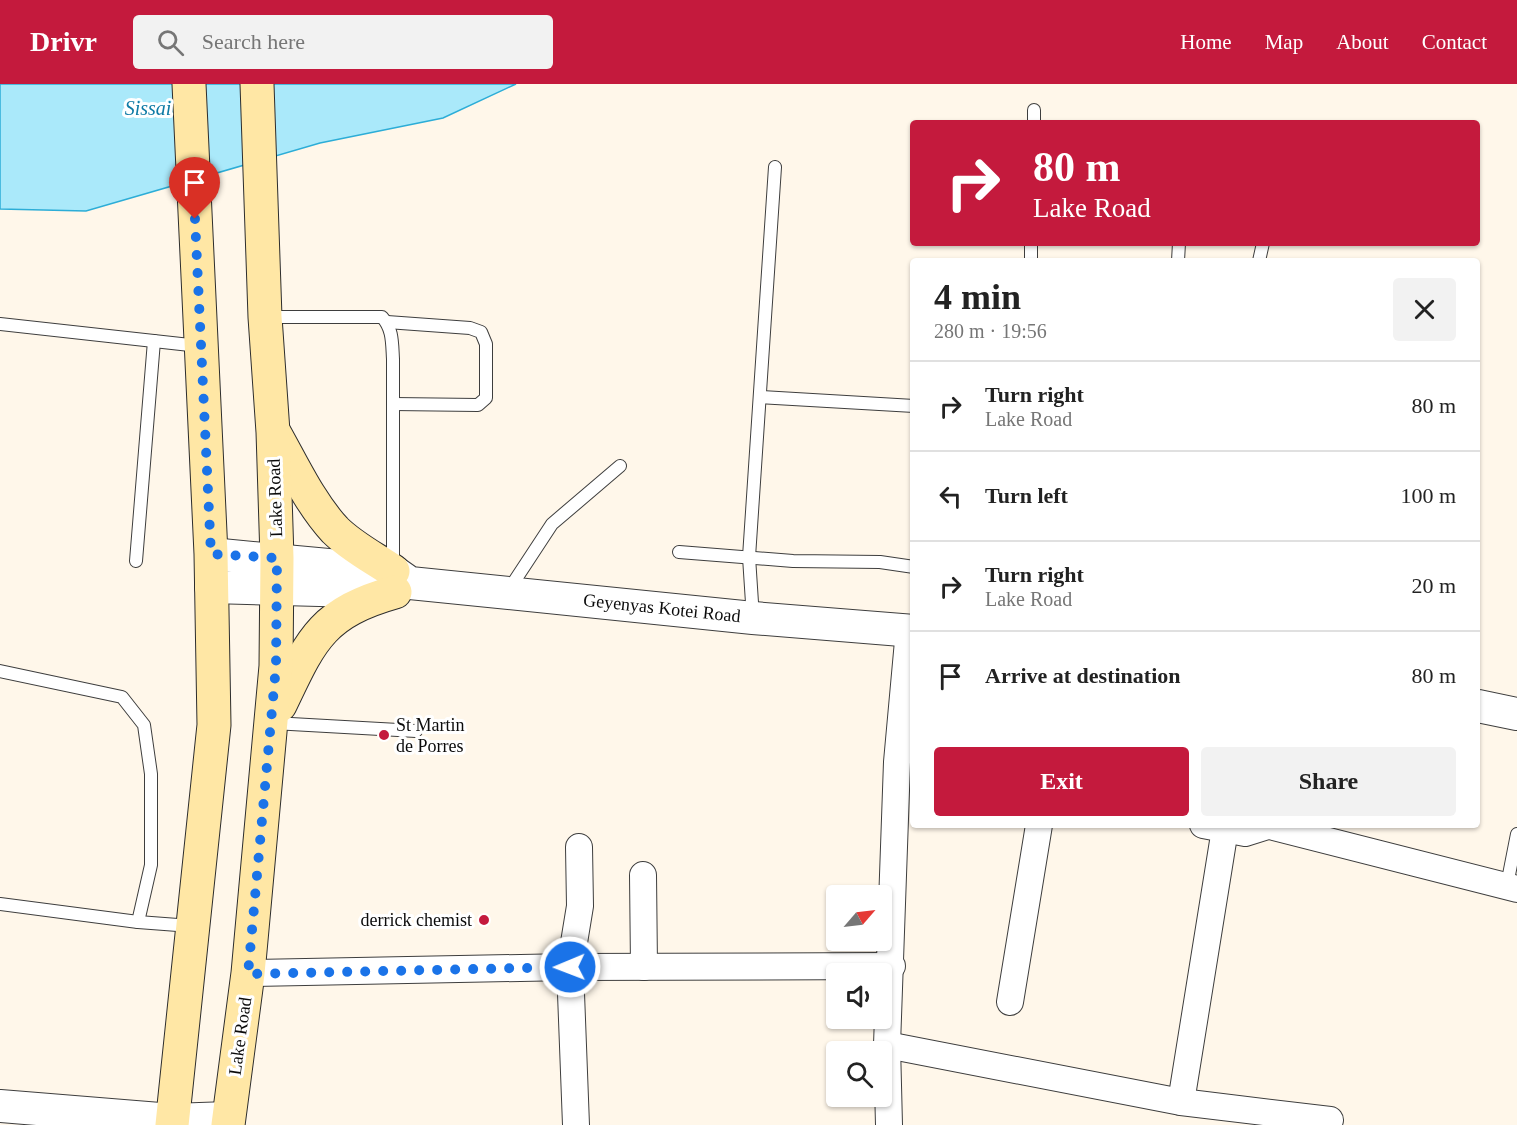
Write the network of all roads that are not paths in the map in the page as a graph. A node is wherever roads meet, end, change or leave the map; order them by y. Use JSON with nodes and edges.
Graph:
{"nodes":[{"id":1,"x":189,"y":84,"type":"edge"},
{"id":2,"x":257,"y":84,"type":"edge"},
{"id":3,"x":775,"y":167,"type":"dead end"},
{"id":4,"x":265,"y":317,"type":"junction"},
{"id":5,"x":387,"y":322,"type":"junction"},
{"id":6,"x":0,"y":324,"type":"edge"},
{"id":7,"x":154,"y":341,"type":"junction"},
{"id":8,"x":201,"y":346,"type":"junction"},
{"id":9,"x":759,"y":397,"type":"junction"},
{"id":10,"x":393,"y":404,"type":"junction"},
{"id":11,"x":910,"y":406,"type":"edge"},
{"id":12,"x":273,"y":432,"type":"junction"},
{"id":13,"x":620,"y":466,"type":"dead end"},
{"id":14,"x":680,"y":552,"type":"dead end"},
{"id":15,"x":211,"y":554,"type":"junction"},
{"id":16,"x":749,"y":557,"type":"junction"},
{"id":17,"x":136,"y":561,"type":"dead end"},
{"id":18,"x":910,"y":566,"type":"edge"},
{"id":19,"x":278,"y":573,"type":"junction"},
{"id":20,"x":399,"y":582,"type":"junction"},
{"id":21,"x":211,"y":587,"type":"junction"},
{"id":22,"x":507,"y":592,"type":"junction"},
{"id":23,"x":753,"y":618,"type":"junction"},
{"id":24,"x":910,"y":631,"type":"edge"},
{"id":25,"x":910,"y":653,"type":"edge"},
{"id":26,"x":0,"y":671,"type":"edge"},
{"id":27,"x":1480,"y":706,"type":"edge"},
{"id":28,"x":1517,"y":714,"type":"edge"},
{"id":29,"x":272,"y":723,"type":"junction"},
{"id":30,"x":416,"y":731,"type":"dead end"},
{"id":31,"x":905,"y":764,"type":"edge"},
{"id":32,"x":1039,"y":828,"type":"edge"},
{"id":33,"x":1214,"y":828,"type":"edge"},
{"id":34,"x":1219,"y":828,"type":"edge"},
{"id":35,"x":1261,"y":828,"type":"edge"},
{"id":36,"x":1282,"y":828,"type":"edge"},
{"id":37,"x":1517,"y":834,"type":"edge"},
{"id":38,"x":579,"y":847,"type":"dead end"},
{"id":39,"x":643,"y":875,"type":"dead end"},
{"id":40,"x":1512,"y":887,"type":"edge"},
{"id":41,"x":0,"y":904,"type":"edge"},
{"id":42,"x":138,"y":922,"type":"junction"},
{"id":43,"x":192,"y":926,"type":"junction"},
{"id":44,"x":826,"y":966,"type":"edge"},
{"id":45,"x":892,"y":966,"type":"edge"},
{"id":46,"x":570,"y":967,"type":"junction"},
{"id":47,"x":644,"y":967,"type":"junction"},
{"id":48,"x":248,"y":974,"type":"junction"},
{"id":49,"x":1010,"y":1002,"type":"dead end"},
{"id":50,"x":892,"y":1046,"type":"edge"},
{"id":51,"x":1181,"y":1102,"type":"junction"},
{"id":52,"x":0,"y":1106,"type":"edge"},
{"id":53,"x":889,"y":1107,"type":"edge"},
{"id":54,"x":1330,"y":1120,"type":"dead end"},
{"id":55,"x":228,"y":1121,"type":"edge"},
{"id":56,"x":172,"y":1123,"type":"edge"},
{"id":57,"x":576,"y":1125,"type":"edge"},
{"id":58,"x":889,"y":1125,"type":"edge"}],
"edges":[{"from":1,"to":8,"type":"main road"},
{"from":2,"to":4,"type":"main road","name":"Lake Road"},
{"from":3,"to":9,"type":"lane"},
{"from":4,"to":5,"type":"lane"},
{"from":4,"to":12,"type":"main road","name":"Lake Road"},
{"from":5,"to":10,"type":"lane"},
{"from":5,"to":10,"type":"lane"},
{"from":6,"to":7,"type":"lane"},
{"from":7,"to":8,"type":"lane"},
{"from":7,"to":17,"type":"lane"},
{"from":8,"to":15,"type":"main road"},
{"from":9,"to":11,"type":"lane"},
{"from":9,"to":16,"type":"lane"},
{"from":10,"to":20,"type":"lane"},
{"from":12,"to":19,"type":"main road","name":"Lake Road"},
{"from":12,"to":20,"type":"main road"},
{"from":13,"to":22,"type":"lane"},
{"from":14,"to":16,"type":"lane"},
{"from":15,"to":19,"type":"street"},
{"from":15,"to":21,"type":"main road"},
{"from":16,"to":18,"type":"lane"},
{"from":16,"to":23,"type":"lane"},
{"from":19,"to":20,"type":"street","name":"Geyenyas Kotei Road"},
{"from":19,"to":21,"type":"street"},
{"from":19,"to":29,"type":"main road","name":"Lake Road"},
{"from":20,"to":22,"type":"street","name":"Geyenyas Kotei Road"},
{"from":20,"to":29,"type":"main road"},
{"from":21,"to":43,"type":"main road"},
{"from":22,"to":23,"type":"street","name":"Geyenyas Kotei Road"},
{"from":23,"to":24,"type":"street","name":"Geyenyas Kotei Road"},
{"from":25,"to":31,"type":"street"},
{"from":26,"to":42,"type":"lane"},
{"from":27,"to":28,"type":"street"},
{"from":29,"to":30,"type":"lane"},
{"from":29,"to":48,"type":"main road","name":"Lake Road"},
{"from":31,"to":45,"type":"street"},
{"from":32,"to":49,"type":"street"},
{"from":33,"to":51,"type":"street"},
{"from":34,"to":35,"type":"street"},
{"from":36,"to":40,"type":"street"},
{"from":37,"to":40,"type":"lane"},
{"from":38,"to":46,"type":"street"},
{"from":39,"to":47,"type":"street"},
{"from":41,"to":42,"type":"lane"},
{"from":42,"to":43,"type":"lane"},
{"from":43,"to":56,"type":"main road"},
{"from":44,"to":47,"type":"street"},
{"from":46,"to":47,"type":"street"},
{"from":46,"to":48,"type":"street"},
{"from":46,"to":57,"type":"street"},
{"from":48,"to":55,"type":"main road","name":"Lake Road"},
{"from":50,"to":51,"type":"street"},
{"from":51,"to":54,"type":"street"},
{"from":52,"to":56,"type":"street"},
{"from":53,"to":58,"type":"street"},
{"from":55,"to":56,"type":"street"}]}
